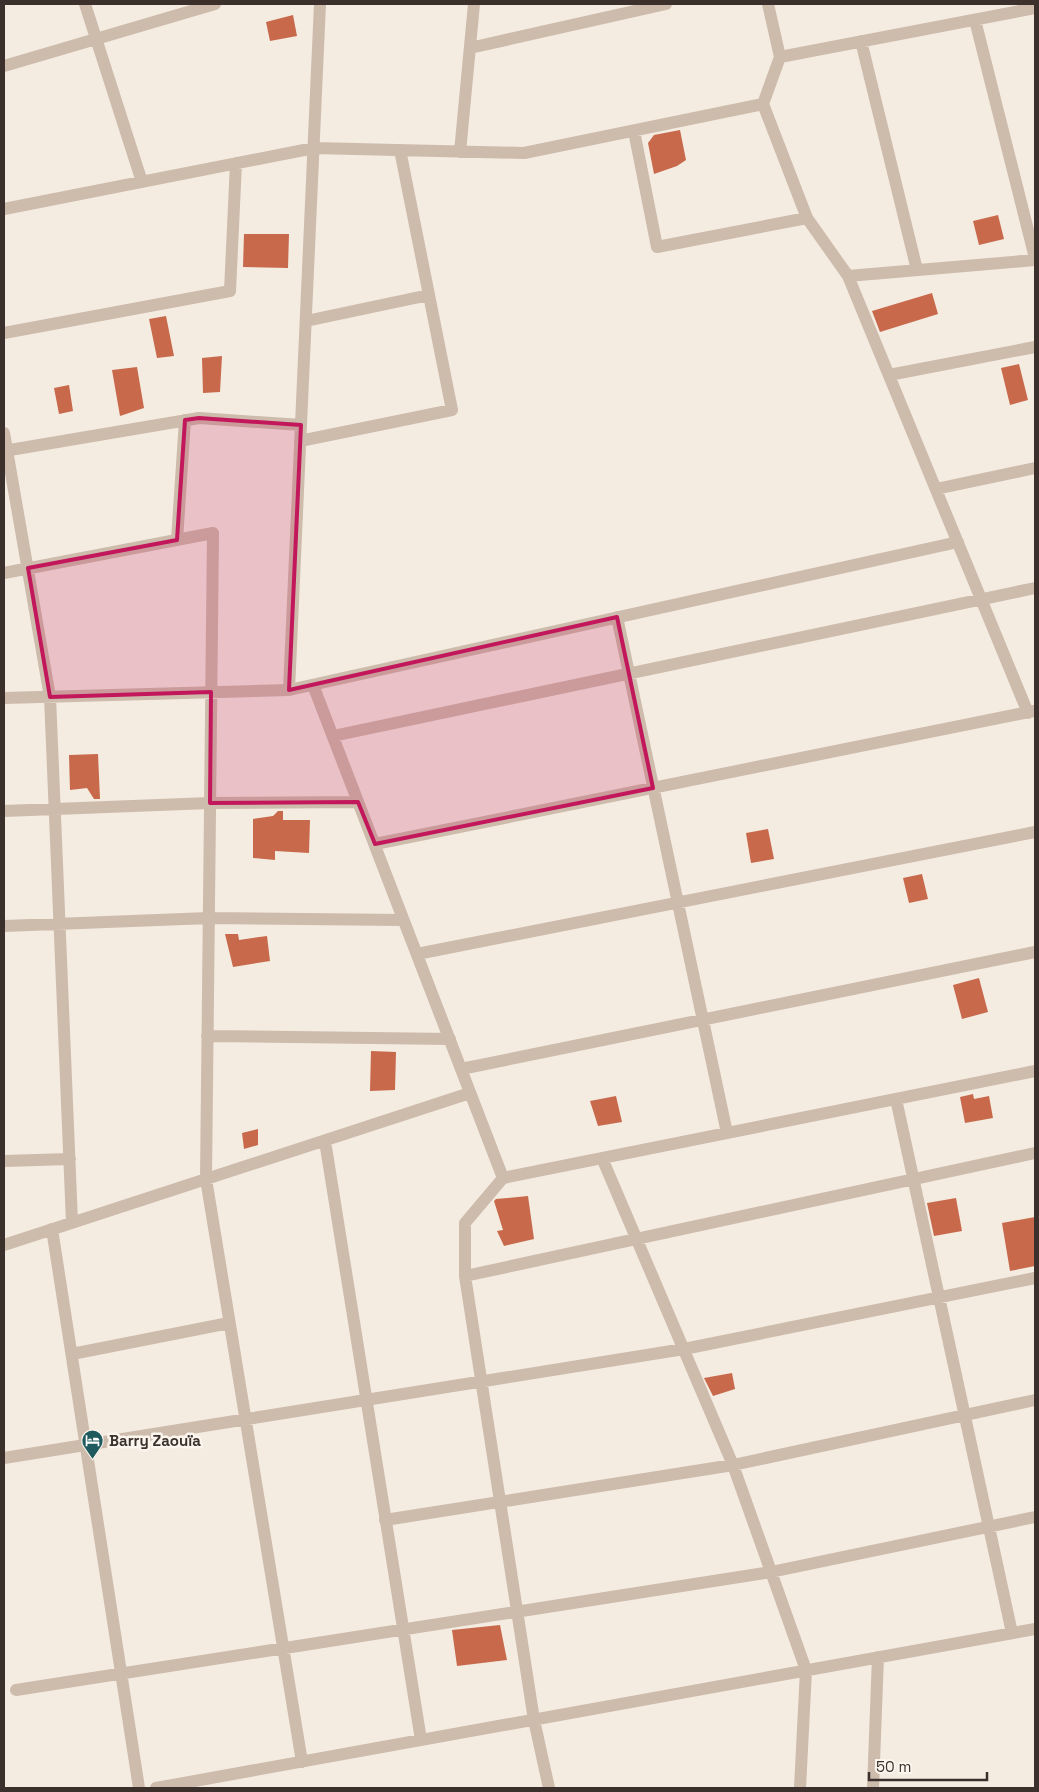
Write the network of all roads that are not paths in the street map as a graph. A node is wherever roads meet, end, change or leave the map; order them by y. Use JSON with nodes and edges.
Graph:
{"nodes":[{"id":1,"x":85,"y":4,"type":"edge"},
{"id":2,"x":215,"y":4,"type":"edge"},
{"id":3,"x":320,"y":4,"type":"edge"},
{"id":4,"x":474,"y":4,"type":"edge"},
{"id":5,"x":666,"y":4,"type":"edge"},
{"id":6,"x":768,"y":4,"type":"edge"},
{"id":7,"x":190,"y":7,"type":"edge"},
{"id":8,"x":1035,"y":8,"type":"edge"},
{"id":9,"x":975,"y":20,"type":"junction"},
{"id":10,"x":96,"y":39,"type":"junction"},
{"id":11,"x":861,"y":42,"type":"junction"},
{"id":12,"x":470,"y":48,"type":"junction"},
{"id":13,"x":780,"y":56,"type":"junction"},
{"id":14,"x":4,"y":66,"type":"edge"},
{"id":15,"x":763,"y":104,"type":"junction"},
{"id":16,"x":634,"y":131,"type":"junction"},
{"id":17,"x":314,"y":148,"type":"junction"},
{"id":18,"x":400,"y":150,"type":"junction"},
{"id":19,"x":460,"y":152,"type":"junction"},
{"id":20,"x":236,"y":163,"type":"junction"},
{"id":21,"x":142,"y":182,"type":"junction"},
{"id":22,"x":4,"y":209,"type":"edge"},
{"id":23,"x":807,"y":218,"type":"junction"},
{"id":24,"x":1035,"y":259,"type":"edge"},
{"id":25,"x":917,"y":270,"type":"junction"},
{"id":26,"x":848,"y":276,"type":"junction"},
{"id":27,"x":429,"y":295,"type":"junction"},
{"id":28,"x":306,"y":321,"type":"junction"},
{"id":29,"x":4,"y":333,"type":"edge"},
{"id":30,"x":1035,"y":347,"type":"edge"},
{"id":31,"x":889,"y":375,"type":"junction"},
{"id":32,"x":185,"y":420,"type":"junction"},
{"id":33,"x":301,"y":425,"type":"junction"},
{"id":34,"x":4,"y":433,"type":"edge"},
{"id":35,"x":300,"y":442,"type":"junction"},
{"id":36,"x":5,"y":450,"type":"edge"},
{"id":37,"x":1035,"y":468,"type":"edge"},
{"id":38,"x":936,"y":489,"type":"junction"},
{"id":39,"x":177,"y":540,"type":"junction"},
{"id":40,"x":958,"y":542,"type":"junction"},
{"id":41,"x":28,"y":568,"type":"junction"},
{"id":42,"x":4,"y":573,"type":"edge"},
{"id":43,"x":1035,"y":588,"type":"edge"},
{"id":44,"x":981,"y":599,"type":"junction"},
{"id":45,"x":617,"y":617,"type":"junction"},
{"id":46,"x":629,"y":674,"type":"junction"},
{"id":47,"x":313,"y":685,"type":"junction"},
{"id":48,"x":289,"y":690,"type":"junction"},
{"id":49,"x":211,"y":692,"type":"junction"},
{"id":50,"x":50,"y":697,"type":"junction"},
{"id":51,"x":4,"y":698,"type":"edge"},
{"id":52,"x":1031,"y":712,"type":"edge"},
{"id":53,"x":333,"y":736,"type":"junction"},
{"id":54,"x":653,"y":788,"type":"junction"},
{"id":55,"x":358,"y":802,"type":"junction"},
{"id":56,"x":210,"y":803,"type":"junction"},
{"id":57,"x":55,"y":809,"type":"junction"},
{"id":58,"x":4,"y":811,"type":"edge"},
{"id":59,"x":1035,"y":832,"type":"edge"},
{"id":60,"x":374,"y":844,"type":"junction"},
{"id":61,"x":678,"y":903,"type":"junction"},
{"id":62,"x":209,"y":918,"type":"junction"},
{"id":63,"x":404,"y":920,"type":"junction"},
{"id":64,"x":60,"y":924,"type":"junction"},
{"id":65,"x":4,"y":926,"type":"edge"},
{"id":66,"x":1035,"y":952,"type":"edge"},
{"id":67,"x":417,"y":954,"type":"junction"},
{"id":68,"x":702,"y":1020,"type":"junction"},
{"id":69,"x":207,"y":1036,"type":"junction"},
{"id":70,"x":450,"y":1039,"type":"junction"},
{"id":71,"x":461,"y":1069,"type":"junction"},
{"id":72,"x":1035,"y":1071,"type":"edge"},
{"id":73,"x":470,"y":1093,"type":"junction"},
{"id":74,"x":896,"y":1099,"type":"junction"},
{"id":75,"x":727,"y":1133,"type":"junction"},
{"id":76,"x":324,"y":1141,"type":"junction"},
{"id":77,"x":1035,"y":1154,"type":"edge"},
{"id":78,"x":602,"y":1158,"type":"junction"},
{"id":79,"x":70,"y":1159,"type":"junction"},
{"id":80,"x":4,"y":1161,"type":"edge"},
{"id":81,"x":503,"y":1178,"type":"junction"},
{"id":82,"x":206,"y":1179,"type":"junction"},
{"id":83,"x":914,"y":1180,"type":"junction"},
{"id":84,"x":72,"y":1222,"type":"junction"},
{"id":85,"x":52,"y":1229,"type":"junction"},
{"id":86,"x":636,"y":1239,"type":"junction"},
{"id":87,"x":4,"y":1245,"type":"edge"},
{"id":88,"x":465,"y":1276,"type":"junction"},
{"id":89,"x":1035,"y":1278,"type":"edge"},
{"id":90,"x":939,"y":1297,"type":"junction"},
{"id":91,"x":229,"y":1323,"type":"junction"},
{"id":92,"x":684,"y":1349,"type":"junction"},
{"id":93,"x":72,"y":1354,"type":"junction"},
{"id":94,"x":481,"y":1381,"type":"junction"},
{"id":95,"x":366,"y":1400,"type":"junction"},
{"id":96,"x":1035,"y":1400,"type":"edge"},
{"id":97,"x":965,"y":1415,"type":"junction"},
{"id":98,"x":245,"y":1419,"type":"junction"},
{"id":99,"x":86,"y":1445,"type":"junction"},
{"id":100,"x":4,"y":1458,"type":"edge"},
{"id":101,"x":733,"y":1465,"type":"junction"},
{"id":102,"x":500,"y":1502,"type":"junction"},
{"id":103,"x":1035,"y":1517,"type":"edge"},
{"id":104,"x":385,"y":1520,"type":"junction"},
{"id":105,"x":989,"y":1527,"type":"junction"},
{"id":106,"x":771,"y":1572,"type":"junction"},
{"id":107,"x":517,"y":1612,"type":"junction"},
{"id":108,"x":1035,"y":1629,"type":"edge"},
{"id":109,"x":403,"y":1630,"type":"junction"},
{"id":110,"x":1012,"y":1633,"type":"junction"},
{"id":111,"x":283,"y":1648,"type":"junction"},
{"id":112,"x":878,"y":1657,"type":"junction"},
{"id":113,"x":806,"y":1670,"type":"junction"},
{"id":114,"x":121,"y":1674,"type":"junction"},
{"id":115,"x":16,"y":1690,"type":"dead end"},
{"id":116,"x":534,"y":1720,"type":"junction"},
{"id":117,"x":421,"y":1740,"type":"junction"},
{"id":118,"x":302,"y":1762,"type":"junction"},
{"id":119,"x":139,"y":1788,"type":"edge"},
{"id":120,"x":156,"y":1788,"type":"edge"},
{"id":121,"x":550,"y":1788,"type":"edge"},
{"id":122,"x":800,"y":1788,"type":"edge"},
{"id":123,"x":873,"y":1788,"type":"edge"}],
"edges":[{"from":1,"to":10,"type":"street"},
{"from":2,"to":7,"type":"street"},
{"from":3,"to":17,"type":"street"},
{"from":4,"to":12,"type":"street"},
{"from":5,"to":12,"type":"street"},
{"from":6,"to":13,"type":"street"},
{"from":7,"to":10,"type":"street"},
{"from":8,"to":9,"type":"street"},
{"from":9,"to":11,"type":"street"},
{"from":9,"to":24,"type":"street"},
{"from":10,"to":14,"type":"street"},
{"from":10,"to":21,"type":"street"},
{"from":11,"to":13,"type":"street"},
{"from":11,"to":25,"type":"street"},
{"from":12,"to":19,"type":"street"},
{"from":13,"to":15,"type":"street"},
{"from":15,"to":16,"type":"street"},
{"from":15,"to":23,"type":"street"},
{"from":16,"to":19,"type":"street"},
{"from":16,"to":23,"type":"street"},
{"from":17,"to":18,"type":"street"},
{"from":17,"to":20,"type":"street"},
{"from":17,"to":28,"type":"street"},
{"from":18,"to":19,"type":"street"},
{"from":18,"to":27,"type":"street"},
{"from":20,"to":21,"type":"street"},
{"from":20,"to":29,"type":"street"},
{"from":21,"to":22,"type":"street"},
{"from":23,"to":26,"type":"street"},
{"from":24,"to":25,"type":"street"},
{"from":25,"to":26,"type":"street"},
{"from":26,"to":31,"type":"street"},
{"from":27,"to":28,"type":"street"},
{"from":27,"to":35,"type":"street"},
{"from":28,"to":33,"type":"street"},
{"from":30,"to":31,"type":"street"},
{"from":31,"to":38,"type":"street"},
{"from":32,"to":33,"type":"street"},
{"from":32,"to":36,"type":"street"},
{"from":32,"to":39,"type":"street"},
{"from":33,"to":35,"type":"street"},
{"from":34,"to":36,"type":"street"},
{"from":35,"to":48,"type":"street"},
{"from":36,"to":41,"type":"street"},
{"from":37,"to":38,"type":"street"},
{"from":38,"to":40,"type":"street"},
{"from":39,"to":41,"type":"street"},
{"from":39,"to":49,"type":"street"},
{"from":40,"to":44,"type":"street"},
{"from":40,"to":45,"type":"street"},
{"from":41,"to":42,"type":"street"},
{"from":41,"to":50,"type":"street"},
{"from":43,"to":44,"type":"street"},
{"from":44,"to":46,"type":"street"},
{"from":44,"to":52,"type":"street"},
{"from":45,"to":46,"type":"street"},
{"from":45,"to":47,"type":"street"},
{"from":46,"to":53,"type":"street"},
{"from":46,"to":54,"type":"street"},
{"from":47,"to":48,"type":"street"},
{"from":47,"to":53,"type":"street"},
{"from":48,"to":49,"type":"street"},
{"from":49,"to":50,"type":"street"},
{"from":49,"to":56,"type":"street"},
{"from":50,"to":51,"type":"street"},
{"from":50,"to":57,"type":"street"},
{"from":52,"to":54,"type":"street"},
{"from":53,"to":55,"type":"street"},
{"from":54,"to":60,"type":"street"},
{"from":54,"to":61,"type":"street"},
{"from":55,"to":56,"type":"street"},
{"from":55,"to":60,"type":"street"},
{"from":56,"to":57,"type":"street"},
{"from":56,"to":62,"type":"street"},
{"from":57,"to":58,"type":"street"},
{"from":57,"to":64,"type":"street"},
{"from":59,"to":61,"type":"street"},
{"from":60,"to":63,"type":"street"},
{"from":61,"to":67,"type":"street"},
{"from":61,"to":68,"type":"street"},
{"from":62,"to":63,"type":"street"},
{"from":62,"to":64,"type":"street"},
{"from":62,"to":69,"type":"street"},
{"from":63,"to":67,"type":"street"},
{"from":64,"to":65,"type":"street"},
{"from":64,"to":79,"type":"street"},
{"from":66,"to":68,"type":"street"},
{"from":67,"to":70,"type":"street"},
{"from":68,"to":71,"type":"street"},
{"from":68,"to":75,"type":"street"},
{"from":69,"to":70,"type":"street"},
{"from":69,"to":82,"type":"street"},
{"from":70,"to":71,"type":"street"},
{"from":71,"to":73,"type":"street"},
{"from":72,"to":74,"type":"street"},
{"from":73,"to":76,"type":"street"},
{"from":73,"to":81,"type":"street"},
{"from":74,"to":75,"type":"street"},
{"from":74,"to":83,"type":"street"},
{"from":75,"to":78,"type":"street"},
{"from":76,"to":82,"type":"street"},
{"from":76,"to":95,"type":"street"},
{"from":77,"to":83,"type":"street"},
{"from":78,"to":81,"type":"street"},
{"from":78,"to":86,"type":"street"},
{"from":79,"to":80,"type":"street"},
{"from":79,"to":84,"type":"street"},
{"from":81,"to":88,"type":"street"},
{"from":82,"to":84,"type":"street"},
{"from":82,"to":91,"type":"street"},
{"from":83,"to":86,"type":"street"},
{"from":83,"to":90,"type":"street"},
{"from":84,"to":85,"type":"street"},
{"from":85,"to":87,"type":"street"},
{"from":85,"to":93,"type":"street"},
{"from":86,"to":88,"type":"street"},
{"from":86,"to":92,"type":"street"},
{"from":88,"to":94,"type":"street"},
{"from":89,"to":90,"type":"street"},
{"from":90,"to":92,"type":"street"},
{"from":90,"to":97,"type":"street"},
{"from":91,"to":93,"type":"street"},
{"from":91,"to":98,"type":"street"},
{"from":92,"to":94,"type":"street"},
{"from":92,"to":101,"type":"street"},
{"from":93,"to":99,"type":"street"},
{"from":94,"to":95,"type":"street"},
{"from":94,"to":102,"type":"street"},
{"from":95,"to":98,"type":"street"},
{"from":95,"to":104,"type":"street"},
{"from":96,"to":97,"type":"street"},
{"from":97,"to":101,"type":"street"},
{"from":97,"to":105,"type":"street"},
{"from":98,"to":99,"type":"street"},
{"from":98,"to":111,"type":"street"},
{"from":99,"to":100,"type":"street"},
{"from":99,"to":114,"type":"street"},
{"from":101,"to":102,"type":"street"},
{"from":101,"to":106,"type":"street"},
{"from":102,"to":104,"type":"street"},
{"from":102,"to":107,"type":"street"},
{"from":103,"to":105,"type":"street"},
{"from":104,"to":109,"type":"street"},
{"from":105,"to":106,"type":"street"},
{"from":105,"to":110,"type":"street"},
{"from":106,"to":107,"type":"street"},
{"from":106,"to":113,"type":"street"},
{"from":107,"to":109,"type":"street"},
{"from":107,"to":116,"type":"street"},
{"from":108,"to":110,"type":"street"},
{"from":109,"to":111,"type":"street"},
{"from":109,"to":117,"type":"street"},
{"from":110,"to":112,"type":"street"},
{"from":111,"to":114,"type":"street"},
{"from":111,"to":118,"type":"street"},
{"from":112,"to":113,"type":"street"},
{"from":112,"to":123,"type":"street"},
{"from":113,"to":116,"type":"street"},
{"from":113,"to":122,"type":"street"},
{"from":114,"to":115,"type":"street"},
{"from":114,"to":119,"type":"street"},
{"from":116,"to":117,"type":"street"},
{"from":116,"to":121,"type":"street"},
{"from":117,"to":118,"type":"street"},
{"from":118,"to":120,"type":"street"}]}
